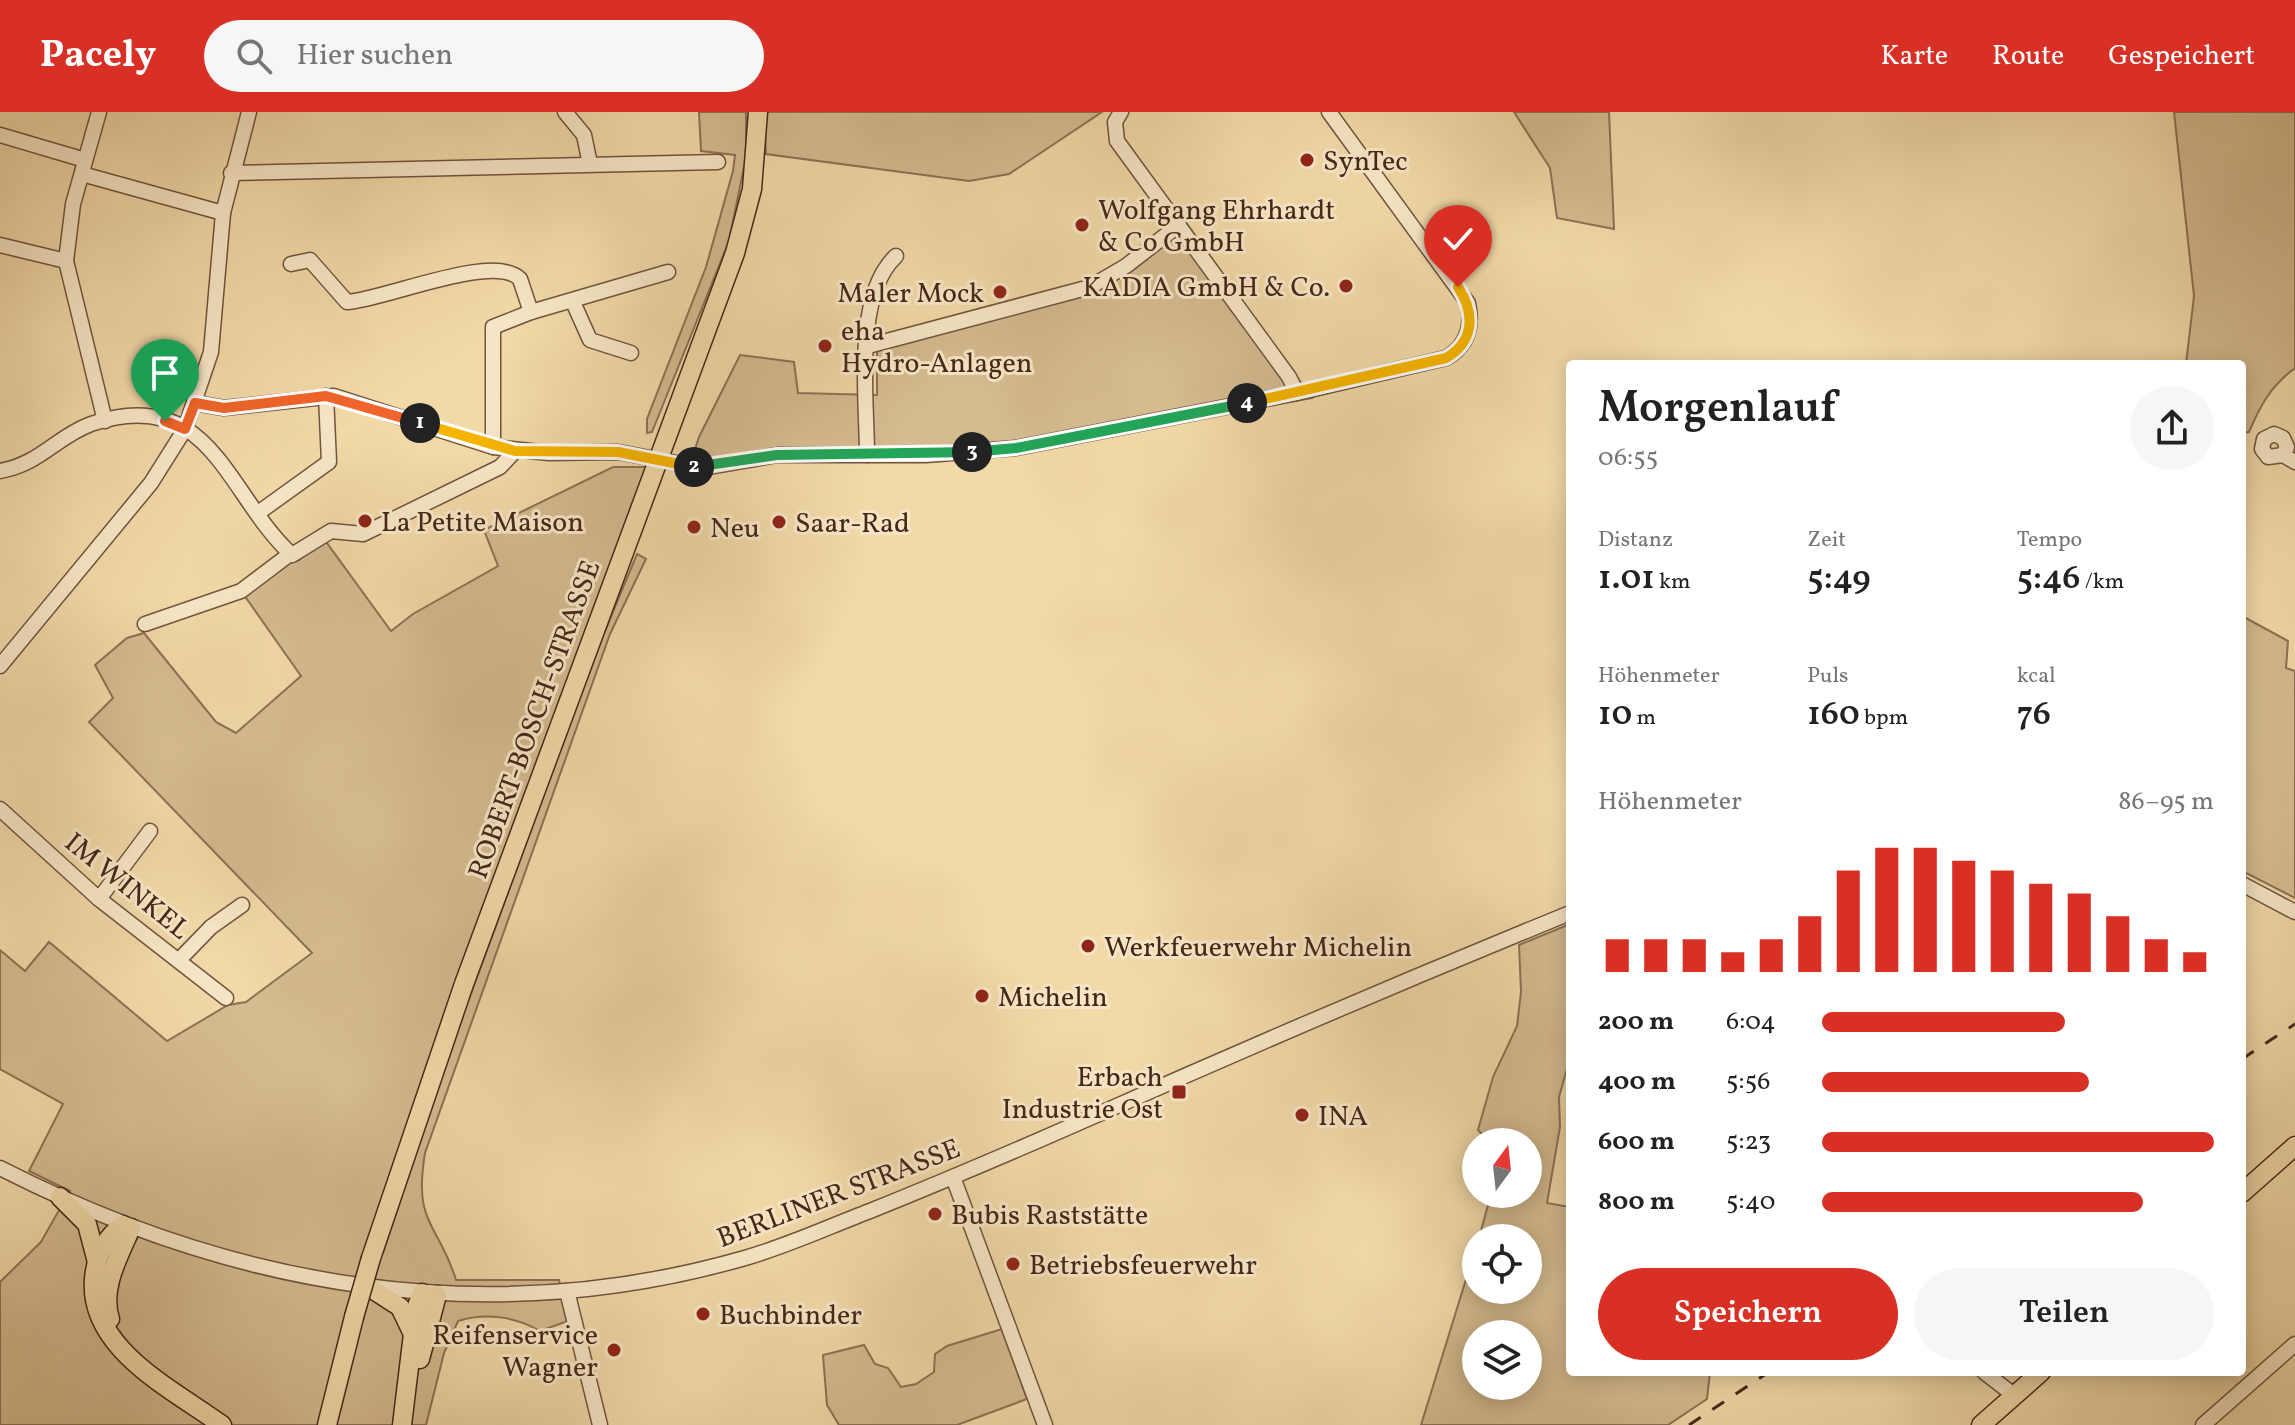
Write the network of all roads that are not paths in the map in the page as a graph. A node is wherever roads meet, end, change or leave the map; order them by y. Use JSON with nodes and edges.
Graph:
{"nodes":[{"id":1,"x":99,"y":112,"type":"edge"},
{"id":2,"x":249,"y":112,"type":"edge"},
{"id":3,"x":565,"y":112,"type":"edge"},
{"id":4,"x":758,"y":112,"type":"edge"},
{"id":5,"x":1121,"y":112,"type":"edge"},
{"id":6,"x":1329,"y":112,"type":"edge"},
{"id":7,"x":0,"y":135,"type":"edge"},
{"id":8,"x":718,"y":162,"type":"dead end"},
{"id":9,"x":590,"y":164,"type":"junction"},
{"id":10,"x":84,"y":167,"type":"junction"},
{"id":11,"x":231,"y":173,"type":"junction"},
{"id":12,"x":223,"y":213,"type":"junction"},
{"id":13,"x":1179,"y":225,"type":"junction"},
{"id":14,"x":0,"y":245,"type":"edge"},
{"id":15,"x":896,"y":256,"type":"dead end"},
{"id":16,"x":66,"y":261,"type":"junction"},
{"id":17,"x":291,"y":264,"type":"dead end"},
{"id":18,"x":668,"y":272,"type":"dead end"},
{"id":19,"x":573,"y":302,"type":"junction"},
{"id":20,"x":531,"y":312,"type":"junction"},
{"id":21,"x":868,"y":346,"type":"junction"},
{"id":22,"x":631,"y":353,"type":"dead end"},
{"id":23,"x":1297,"y":393,"type":"junction"},
{"id":24,"x":326,"y":396,"type":"junction"},
{"id":25,"x":195,"y":403,"type":"junction"},
{"id":26,"x":105,"y":421,"type":"junction"},
{"id":27,"x":185,"y":429,"type":"junction"},
{"id":28,"x":493,"y":447,"type":"junction"},
{"id":29,"x":515,"y":451,"type":"junction"},
{"id":30,"x":867,"y":455,"type":"junction"},
{"id":31,"x":659,"y":461,"type":"junction"},
{"id":32,"x":0,"y":471,"type":"edge"},
{"id":33,"x":258,"y":513,"type":"junction"},
{"id":34,"x":290,"y":554,"type":"junction"},
{"id":35,"x":145,"y":624,"type":"dead end"},
{"id":36,"x":0,"y":666,"type":"edge"},
{"id":37,"x":0,"y":809,"type":"edge"},
{"id":38,"x":150,"y":831,"type":"dead end"},
{"id":39,"x":2246,"y":886,"type":"edge"},
{"id":40,"x":99,"y":899,"type":"junction"},
{"id":41,"x":242,"y":905,"type":"dead end"},
{"id":42,"x":2295,"y":912,"type":"edge"},
{"id":43,"x":1566,"y":915,"type":"edge"},
{"id":44,"x":179,"y":960,"type":"junction"},
{"id":45,"x":226,"y":998,"type":"dead end"},
{"id":46,"x":2292,"y":1155,"type":"edge"},
{"id":47,"x":0,"y":1168,"type":"edge"},
{"id":48,"x":953,"y":1177,"type":"junction"},
{"id":49,"x":2246,"y":1190,"type":"edge"},
{"id":50,"x":60,"y":1197,"type":"junction"},
{"id":51,"x":127,"y":1226,"type":"junction"},
{"id":52,"x":97,"y":1262,"type":"junction"},
{"id":53,"x":372,"y":1289,"type":"junction"},
{"id":54,"x":567,"y":1291,"type":"junction"},
{"id":55,"x":430,"y":1294,"type":"junction"},
{"id":56,"x":413,"y":1335,"type":"junction"},
{"id":57,"x":347,"y":1344,"type":"junction"},
{"id":58,"x":2295,"y":1344,"type":"edge"},
{"id":59,"x":1989,"y":1376,"type":"edge"},
{"id":60,"x":2037,"y":1376,"type":"edge"},
{"id":61,"x":2015,"y":1396,"type":"junction"},
{"id":62,"x":222,"y":1425,"type":"edge"},
{"id":63,"x":231,"y":1425,"type":"edge"},
{"id":64,"x":323,"y":1425,"type":"edge"},
{"id":65,"x":402,"y":1425,"type":"edge"},
{"id":66,"x":408,"y":1425,"type":"edge"},
{"id":67,"x":600,"y":1425,"type":"edge"},
{"id":68,"x":1045,"y":1425,"type":"edge"},
{"id":69,"x":1981,"y":1425,"type":"edge"},
{"id":70,"x":2203,"y":1425,"type":"edge"}],
"edges":[{"from":1,"to":10,"type":"street"},
{"from":2,"to":11,"type":"street"},
{"from":3,"to":9,"type":"street"},
{"from":4,"to":31,"type":"main road","name":"ROBERT-BOSCH-STRASSE"},
{"from":5,"to":13,"type":"street"},
{"from":6,"to":23,"type":"street"},
{"from":7,"to":10,"type":"street"},
{"from":8,"to":9,"type":"street"},
{"from":9,"to":11,"type":"street"},
{"from":10,"to":12,"type":"street"},
{"from":10,"to":16,"type":"street"},
{"from":11,"to":12,"type":"street"},
{"from":12,"to":25,"type":"street"},
{"from":13,"to":21,"type":"street"},
{"from":13,"to":23,"type":"street"},
{"from":14,"to":16,"type":"street"},
{"from":15,"to":21,"type":"street"},
{"from":16,"to":26,"type":"street"},
{"from":17,"to":20,"type":"street"},
{"from":18,"to":19,"type":"street"},
{"from":19,"to":20,"type":"street"},
{"from":19,"to":22,"type":"street"},
{"from":20,"to":28,"type":"street"},
{"from":21,"to":30,"type":"street"},
{"from":23,"to":30,"type":"street"},
{"from":24,"to":25,"type":"street"},
{"from":24,"to":28,"type":"street"},
{"from":24,"to":33,"type":"street"},
{"from":25,"to":27,"type":"street"},
{"from":26,"to":27,"type":"street"},
{"from":26,"to":32,"type":"street"},
{"from":27,"to":33,"type":"street"},
{"from":27,"to":36,"type":"street"},
{"from":28,"to":29,"type":"street"},
{"from":29,"to":31,"type":"street"},
{"from":29,"to":34,"type":"street"},
{"from":30,"to":31,"type":"street"},
{"from":31,"to":57,"type":"main road","name":"ROBERT-BOSCH-STRASSE","bridge":true},
{"from":33,"to":34,"type":"street"},
{"from":34,"to":35,"type":"street"},
{"from":37,"to":40,"type":"street","name":"IM WINKEL"},
{"from":38,"to":40,"type":"street"},
{"from":39,"to":42,"type":"street"},
{"from":40,"to":44,"type":"street","name":"IM WINKEL"},
{"from":41,"to":44,"type":"street"},
{"from":43,"to":48,"type":"street","name":"BERLINER STRASSE"},
{"from":44,"to":45,"type":"street","name":"IM WINKEL"},
{"from":46,"to":49,"type":"main road"},
{"from":47,"to":50,"type":"street","name":"BERLINER STRASSE"},
{"from":48,"to":54,"type":"street","name":"BERLINER STRASSE"},
{"from":48,"to":68,"type":"street"},
{"from":50,"to":51,"type":"street","name":"BERLINER STRASSE"},
{"from":50,"to":52,"type":"main road"},
{"from":51,"to":52,"type":"main road"},
{"from":51,"to":53,"type":"street","name":"BERLINER STRASSE"},
{"from":51,"to":63,"type":"main road"},
{"from":52,"to":62,"type":"main road"},
{"from":53,"to":55,"type":"street","name":"BERLINER STRASSE"},
{"from":53,"to":56,"type":"main road"},
{"from":54,"to":55,"type":"street","name":"BERLINER STRASSE"},
{"from":54,"to":67,"type":"street"},
{"from":55,"to":56,"type":"main road"},
{"from":55,"to":66,"type":"main road"},
{"from":56,"to":65,"type":"main road"},
{"from":57,"to":64,"type":"main road","name":"ROBERT-BOSCH-STRASSE"},
{"from":57,"to":64,"type":"main road","name":"ROBERT-BOSCH-STRASSE"},
{"from":58,"to":70,"type":"street"},
{"from":59,"to":61,"type":"street"},
{"from":60,"to":61,"type":"main road"},
{"from":61,"to":69,"type":"main road"}]}
